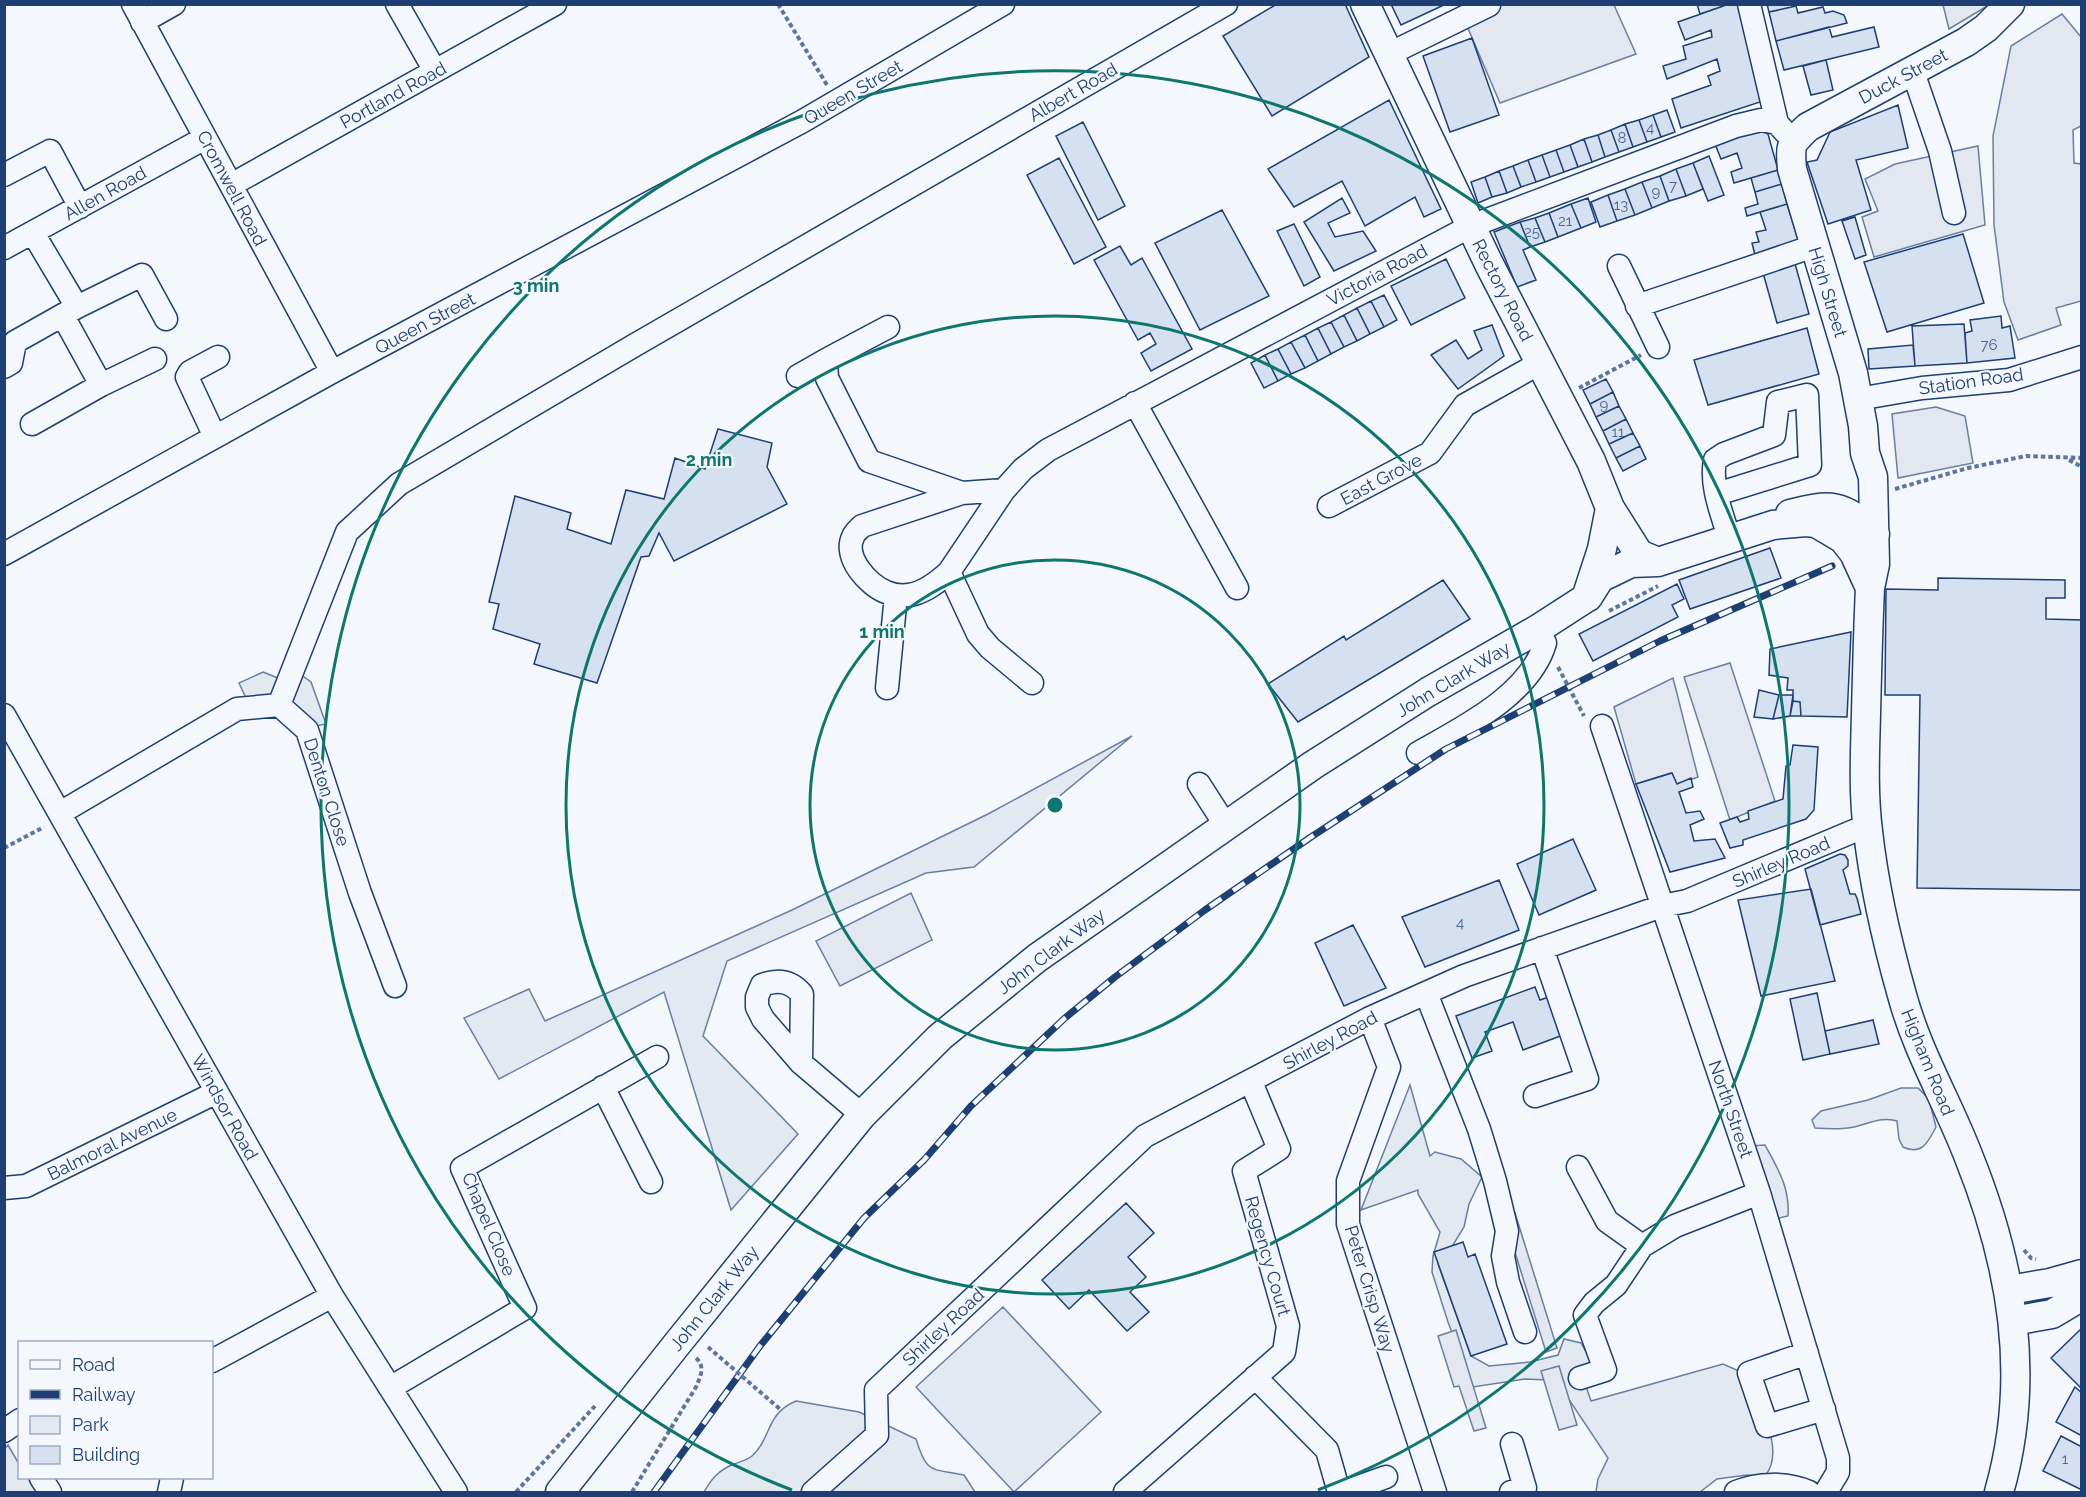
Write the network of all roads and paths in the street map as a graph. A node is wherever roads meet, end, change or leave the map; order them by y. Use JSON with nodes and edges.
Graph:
{"nodes":[{"id":1,"x":174,"y":4,"type":"edge"},
{"id":2,"x":397,"y":4,"type":"edge"},
{"id":3,"x":555,"y":4,"type":"edge"},
{"id":4,"x":778,"y":4,"type":"edge"},
{"id":5,"x":1003,"y":4,"type":"edge"},
{"id":6,"x":1226,"y":4,"type":"edge"},
{"id":7,"x":1365,"y":4,"type":"edge"},
{"id":8,"x":1749,"y":4,"type":"edge"},
{"id":9,"x":2010,"y":4,"type":"edge"},
{"id":10,"x":1489,"y":5,"type":"edge"},
{"id":11,"x":138,"y":13,"type":"edge"},
{"id":12,"x":1387,"y":55,"type":"junction"},
{"id":13,"x":435,"y":71,"type":"junction"},
{"id":14,"x":1913,"y":72,"type":"junction"},
{"id":15,"x":837,"y":101,"type":"junction"},
{"id":16,"x":1785,"y":132,"type":"junction"},
{"id":17,"x":205,"y":138,"type":"junction"},
{"id":18,"x":4,"y":176,"type":"edge"},
{"id":19,"x":231,"y":185,"type":"junction"},
{"id":20,"x":80,"y":207,"type":"junction"},
{"id":21,"x":1954,"y":213,"type":"dead end"},
{"id":22,"x":1471,"y":226,"type":"junction"},
{"id":23,"x":33,"y":233,"type":"junction"},
{"id":24,"x":1814,"y":246,"type":"junction"},
{"id":25,"x":4,"y":248,"type":"edge"},
{"id":26,"x":1619,"y":266,"type":"dead end"},
{"id":27,"x":1637,"y":306,"type":"junction"},
{"id":28,"x":70,"y":311,"type":"junction"},
{"id":29,"x":166,"y":319,"type":"dead end"},
{"id":30,"x":888,"y":327,"type":"dead end"},
{"id":31,"x":1658,"y":347,"type":"joint"},
{"id":32,"x":218,"y":357,"type":"dead end"},
{"id":33,"x":2082,"y":357,"type":"edge"},
{"id":34,"x":155,"y":359,"type":"dead end"},
{"id":35,"x":826,"y":360,"type":"junction"},
{"id":36,"x":1540,"y":363,"type":"junction"},
{"id":37,"x":4,"y":367,"type":"edge"},
{"id":38,"x":332,"y":372,"type":"junction"},
{"id":39,"x":798,"y":376,"type":"dead end"},
{"id":40,"x":101,"y":385,"type":"junction"},
{"id":41,"x":1560,"y":398,"type":"junction"},
{"id":42,"x":1858,"y":399,"type":"junction"},
{"id":43,"x":1135,"y":403,"type":"junction"},
{"id":44,"x":32,"y":424,"type":"dead end"},
{"id":45,"x":215,"y":437,"type":"junction"},
{"id":46,"x":1865,"y":453,"type":"junction"},
{"id":47,"x":2082,"y":458,"type":"edge"},
{"id":48,"x":2068,"y":459,"type":"junction"},
{"id":49,"x":2082,"y":466,"type":"edge"},
{"id":50,"x":1893,"y":489,"type":"dead end"},
{"id":51,"x":1004,"y":490,"type":"junction"},
{"id":52,"x":962,"y":494,"type":"junction"},
{"id":53,"x":1717,"y":494,"type":"junction"},
{"id":54,"x":1329,"y":506,"type":"dead end"},
{"id":55,"x":1610,"y":508,"type":"junction"},
{"id":56,"x":1828,"y":516,"type":"junction"},
{"id":57,"x":1875,"y":534,"type":"junction"},
{"id":58,"x":1730,"y":540,"type":"junction"},
{"id":59,"x":4,"y":554,"type":"edge"},
{"id":60,"x":1658,"y":562,"type":"junction"},
{"id":61,"x":949,"y":572,"type":"junction"},
{"id":62,"x":1237,"y":588,"type":"dead end"},
{"id":63,"x":1870,"y":588,"type":"junction"},
{"id":64,"x":896,"y":595,"type":"junction"},
{"id":65,"x":1587,"y":598,"type":"junction"},
{"id":66,"x":1541,"y":636,"type":"junction"},
{"id":67,"x":1032,"y":684,"type":"dead end"},
{"id":68,"x":887,"y":688,"type":"dead end"},
{"id":69,"x":279,"y":705,"type":"junction"},
{"id":70,"x":4,"y":715,"type":"edge"},
{"id":71,"x":1602,"y":726,"type":"joint"},
{"id":72,"x":1418,"y":753,"type":"dead end"},
{"id":73,"x":1199,"y":784,"type":"dead end"},
{"id":74,"x":61,"y":815,"type":"junction"},
{"id":75,"x":1226,"y":826,"type":"junction"},
{"id":76,"x":1867,"y":830,"type":"junction"},
{"id":77,"x":4,"y":848,"type":"edge"},
{"id":78,"x":1662,"y":906,"type":"junction"},
{"id":79,"x":1542,"y":948,"type":"junction"},
{"id":80,"x":395,"y":986,"type":"dead end"},
{"id":81,"x":1426,"y":993,"type":"junction"},
{"id":82,"x":1370,"y":1018,"type":"junction"},
{"id":83,"x":657,"y":1057,"type":"dead end"},
{"id":84,"x":801,"y":1063,"type":"junction"},
{"id":85,"x":1251,"y":1082,"type":"junction"},
{"id":86,"x":603,"y":1087,"type":"junction"},
{"id":87,"x":217,"y":1092,"type":"junction"},
{"id":88,"x":1535,"y":1096,"type":"dead end"},
{"id":89,"x":862,"y":1115,"type":"junction"},
{"id":90,"x":1578,"y":1167,"type":"dead end"},
{"id":91,"x":651,"y":1182,"type":"dead end"},
{"id":92,"x":4,"y":1188,"type":"edge"},
{"id":93,"x":1759,"y":1193,"type":"junction"},
{"id":94,"x":2018,"y":1243,"type":"dead end"},
{"id":95,"x":1642,"y":1246,"type":"junction"},
{"id":96,"x":2040,"y":1260,"type":"dead end"},
{"id":97,"x":2082,"y":1274,"type":"edge"},
{"id":98,"x":2009,"y":1290,"type":"junction"},
{"id":99,"x":332,"y":1296,"type":"junction"},
{"id":100,"x":2082,"y":1296,"type":"edge"},
{"id":101,"x":2013,"y":1321,"type":"junction"},
{"id":102,"x":1525,"y":1332,"type":"dead end"},
{"id":103,"x":708,"y":1347,"type":"dead end"},
{"id":104,"x":690,"y":1353,"type":"dead end"},
{"id":105,"x":1807,"y":1353,"type":"junction"},
{"id":106,"x":213,"y":1360,"type":"edge"},
{"id":107,"x":1255,"y":1377,"type":"junction"},
{"id":108,"x":1580,"y":1378,"type":"dead end"},
{"id":109,"x":390,"y":1388,"type":"junction"},
{"id":110,"x":597,"y":1404,"type":"dead end"},
{"id":111,"x":1824,"y":1409,"type":"junction"},
{"id":112,"x":782,"y":1410,"type":"dead end"},
{"id":113,"x":1512,"y":1444,"type":"dead end"},
{"id":114,"x":1386,"y":1477,"type":"dead end"},
{"id":115,"x":42,"y":1479,"type":"edge"},
{"id":116,"x":50,"y":1492,"type":"edge"},
{"id":117,"x":456,"y":1492,"type":"edge"},
{"id":118,"x":516,"y":1492,"type":"edge"},
{"id":119,"x":560,"y":1492,"type":"edge"},
{"id":120,"x":632,"y":1492,"type":"edge"},
{"id":121,"x":813,"y":1492,"type":"edge"},
{"id":122,"x":1125,"y":1492,"type":"edge"},
{"id":123,"x":1339,"y":1492,"type":"edge"},
{"id":124,"x":1344,"y":1492,"type":"edge"},
{"id":125,"x":1435,"y":1492,"type":"edge"},
{"id":126,"x":1511,"y":1492,"type":"edge"},
{"id":127,"x":1736,"y":1492,"type":"edge"},
{"id":128,"x":1809,"y":1492,"type":"edge"},
{"id":129,"x":1826,"y":1492,"type":"edge"},
{"id":130,"x":1999,"y":1492,"type":"edge"}],
"edges":[{"from":1,"to":11,"type":"street"},
{"from":2,"to":13,"type":"street"},
{"from":3,"to":13,"type":"street","name":"Portland Road"},
{"from":4,"to":15,"type":"path"},
{"from":5,"to":15,"type":"street","name":"Queen Street"},
{"from":6,"to":69,"type":"street","name":"Albert Road"},
{"from":7,"to":12,"type":"main road","name":"Rectory Road"},
{"from":8,"to":16,"type":"street","name":"High Street"},
{"from":9,"to":14,"type":"main road","name":"Duck Street"},
{"from":10,"to":12,"type":"street"},
{"from":11,"to":17,"type":"street","name":"Cromwell Road"},
{"from":12,"to":22,"type":"main road","name":"Rectory Road"},
{"from":13,"to":19,"type":"street","name":"Portland Road"},
{"from":14,"to":16,"type":"main road","name":"Duck Street"},
{"from":14,"to":21,"type":"street"},
{"from":15,"to":38,"type":"street","name":"Queen Street"},
{"from":16,"to":22,"type":"street","name":"Victoria Road"},
{"from":16,"to":24,"type":"main road","name":"High Street"},
{"from":17,"to":19,"type":"street","name":"Cromwell Road"},
{"from":17,"to":20,"type":"street","name":"Allen Road"},
{"from":18,"to":20,"type":"street"},
{"from":19,"to":38,"type":"street","name":"Cromwell Road"},
{"from":20,"to":23,"type":"street","name":"Allen Road"},
{"from":22,"to":36,"type":"main road","name":"Rectory Road"},
{"from":22,"to":43,"type":"street","name":"Victoria Road"},
{"from":23,"to":25,"type":"street","name":"Allen Road"},
{"from":23,"to":28,"type":"street"},
{"from":24,"to":27,"type":"street"},
{"from":24,"to":42,"type":"main road","name":"High Street"},
{"from":26,"to":27,"type":"street"},
{"from":27,"to":31,"type":"street"},
{"from":28,"to":29,"type":"street"},
{"from":28,"to":37,"type":"street"},
{"from":28,"to":40,"type":"street"},
{"from":30,"to":35,"type":"street"},
{"from":31,"to":41,"type":"path"},
{"from":32,"to":45,"type":"street"},
{"from":33,"to":42,"type":"street","name":"Station Road"},
{"from":34,"to":40,"type":"street"},
{"from":35,"to":39,"type":"street"},
{"from":35,"to":52,"type":"street"},
{"from":36,"to":41,"type":"main road","name":"Rectory Road"},
{"from":36,"to":54,"type":"street","name":"East Grove"},
{"from":38,"to":45,"type":"street","name":"Queen Street"},
{"from":40,"to":44,"type":"street"},
{"from":41,"to":55,"type":"main road","name":"Rectory Road"},
{"from":42,"to":46,"type":"main road","name":"High Street"},
{"from":43,"to":51,"type":"street","name":"Victoria Road"},
{"from":43,"to":62,"type":"street"},
{"from":45,"to":59,"type":"street","name":"Queen Street"},
{"from":46,"to":56,"type":"main road"},
{"from":46,"to":57,"type":"main road","name":"High Street"},
{"from":47,"to":48,"type":"path"},
{"from":48,"to":49,"type":"path"},
{"from":48,"to":50,"type":"path"},
{"from":51,"to":52,"type":"street"},
{"from":51,"to":61,"type":"street","name":"Victoria Road"},
{"from":52,"to":64,"type":"street"},
{"from":53,"to":53,"type":"street"},
{"from":53,"to":58,"type":"street"},
{"from":55,"to":60,"type":"main road","name":"Rectory Road"},
{"from":55,"to":65,"type":"main road"},
{"from":56,"to":57,"type":"main road"},
{"from":56,"to":58,"type":"main road"},
{"from":56,"to":63,"type":"main road"},
{"from":57,"to":63,"type":"main road","name":"High Street"},
{"from":58,"to":60,"type":"main road"},
{"from":60,"to":65,"type":"main road"},
{"from":61,"to":64,"type":"street","name":"Victoria Road"},
{"from":61,"to":67,"type":"street"},
{"from":63,"to":76,"type":"main road","name":"Higham Road"},
{"from":64,"to":68,"type":"street"},
{"from":65,"to":66,"type":"main road","name":"John Clark Way"},
{"from":66,"to":71,"type":"path"},
{"from":66,"to":72,"type":"street"},
{"from":66,"to":75,"type":"main road","name":"John Clark Way"},
{"from":69,"to":74,"type":"street"},
{"from":69,"to":80,"type":"street","name":"Denton Close"},
{"from":70,"to":74,"type":"street","name":"Windsor Road"},
{"from":71,"to":78,"type":"street","name":"North Street"},
{"from":73,"to":75,"type":"street"},
{"from":74,"to":77,"type":"path"},
{"from":74,"to":87,"type":"street","name":"Windsor Road"},
{"from":75,"to":89,"type":"main road","name":"John Clark Way"},
{"from":76,"to":78,"type":"street","name":"Shirley Road"},
{"from":76,"to":98,"type":"main road","name":"Higham Road"},
{"from":78,"to":79,"type":"street","name":"Shirley Road"},
{"from":78,"to":93,"type":"street","name":"North Street"},
{"from":79,"to":81,"type":"street","name":"Shirley Road"},
{"from":79,"to":88,"type":"street"},
{"from":81,"to":82,"type":"street","name":"Shirley Road"},
{"from":81,"to":102,"type":"street"},
{"from":82,"to":85,"type":"street","name":"Shirley Road"},
{"from":82,"to":125,"type":"street","name":"Peter Crisp Way"},
{"from":83,"to":86,"type":"street","name":"Chapel Close"},
{"from":84,"to":84,"type":"street"},
{"from":84,"to":89,"type":"street"},
{"from":85,"to":107,"type":"street","name":"Regency Court"},
{"from":85,"to":121,"type":"street","name":"Shirley Road"},
{"from":86,"to":91,"type":"street"},
{"from":86,"to":109,"type":"street","name":"Chapel Close"},
{"from":87,"to":92,"type":"street","name":"Balmoral Avenue"},
{"from":87,"to":99,"type":"street","name":"Windsor Road"},
{"from":89,"to":119,"type":"main road","name":"John Clark Way"},
{"from":90,"to":95,"type":"street"},
{"from":93,"to":95,"type":"street"},
{"from":93,"to":105,"type":"street","name":"North Street"},
{"from":94,"to":96,"type":"path"},
{"from":95,"to":108,"type":"street"},
{"from":97,"to":98,"type":"main road"},
{"from":98,"to":101,"type":"main road","name":"Higham Road"},
{"from":99,"to":106,"type":"street"},
{"from":99,"to":109,"type":"street","name":"Windsor Road"},
{"from":100,"to":101,"type":"main road"},
{"from":101,"to":130,"type":"main road","name":"Higham Road"},
{"from":103,"to":112,"type":"path","bridge":true},
{"from":104,"to":120,"type":"path"},
{"from":105,"to":111,"type":"street","name":"North Street"},
{"from":105,"to":111,"type":"street"},
{"from":107,"to":122,"type":"street","name":"Regency Court"},
{"from":107,"to":123,"type":"street"},
{"from":109,"to":117,"type":"street","name":"Windsor Road"},
{"from":110,"to":118,"type":"path"},
{"from":111,"to":129,"type":"street","name":"North Street"},
{"from":113,"to":126,"type":"street"},
{"from":114,"to":124,"type":"street"},
{"from":115,"to":116,"type":"street"},
{"from":127,"to":128,"type":"street"}]}
